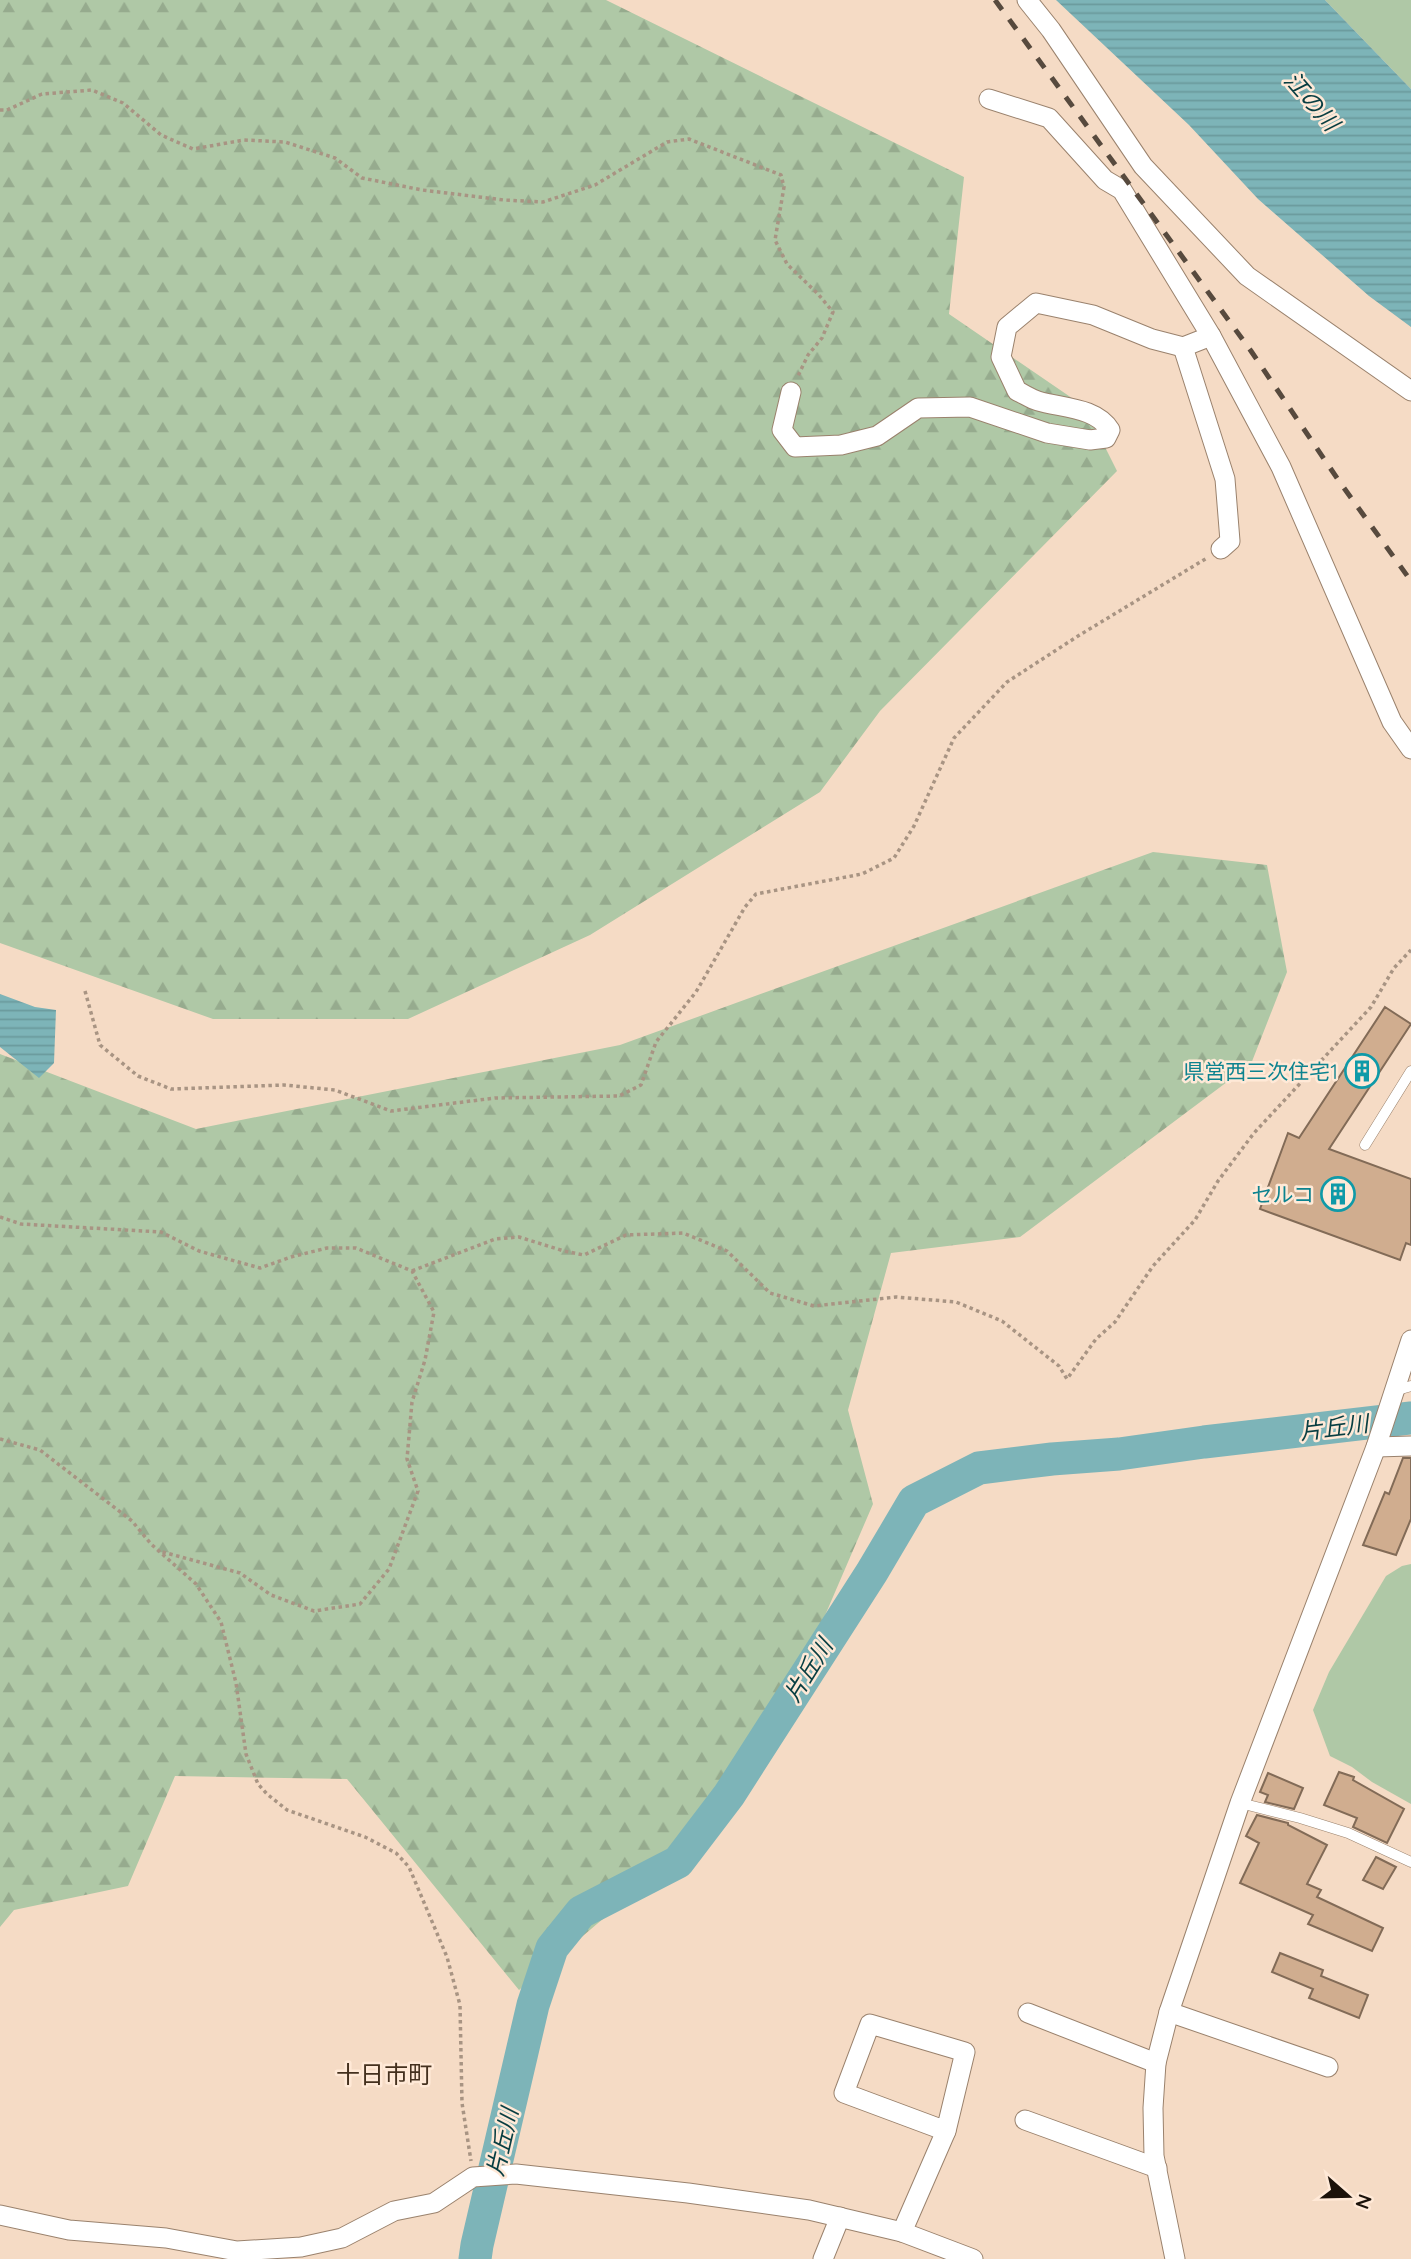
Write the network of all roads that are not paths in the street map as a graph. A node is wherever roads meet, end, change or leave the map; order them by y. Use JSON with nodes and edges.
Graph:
{"nodes":[{"id":1,"x":1027,"y":0,"type":"edge"},
{"id":2,"x":989,"y":99,"type":"dead end"},
{"id":3,"x":1143,"y":166,"type":"junction"},
{"id":4,"x":1122,"y":190,"type":"junction"},
{"id":5,"x":1211,"y":336,"type":"junction"},
{"id":6,"x":1183,"y":347,"type":"junction"},
{"id":7,"x":1411,"y":391,"type":"edge"},
{"id":8,"x":791,"y":393,"type":"road end"},
{"id":9,"x":1221,"y":550,"type":"road end"},
{"id":10,"x":1411,"y":748,"type":"edge"},
{"id":11,"x":1411,"y":1071,"type":"edge"},
{"id":12,"x":1365,"y":1145,"type":"dead end"},
{"id":13,"x":1411,"y":1340,"type":"edge"},
{"id":14,"x":1398,"y":1393,"type":"edge"},
{"id":15,"x":1377,"y":1442,"type":"junction"},
{"id":16,"x":1411,"y":1446,"type":"edge"},
{"id":17,"x":1240,"y":1803,"type":"junction"},
{"id":18,"x":1411,"y":1862,"type":"edge"},
{"id":19,"x":1169,"y":2012,"type":"junction"},
{"id":20,"x":1028,"y":2013,"type":"dead end"},
{"id":21,"x":1156,"y":2063,"type":"junction"},
{"id":22,"x":1328,"y":2067,"type":"dead end"},
{"id":23,"x":1025,"y":2120,"type":"dead end"},
{"id":24,"x":946,"y":2131,"type":"junction"},
{"id":25,"x":1157,"y":2168,"type":"junction"},
{"id":26,"x":0,"y":2215,"type":"edge"},
{"id":27,"x":840,"y":2217,"type":"junction"},
{"id":28,"x":902,"y":2232,"type":"junction"},
{"id":29,"x":938,"y":2253,"type":"edge"},
{"id":30,"x":824,"y":2259,"type":"edge"},
{"id":31,"x":972,"y":2259,"type":"edge"},
{"id":32,"x":1175,"y":2259,"type":"edge"}],
"edges":[{"from":1,"to":3,"type":"street"},
{"from":2,"to":4,"type":"street"},
{"from":3,"to":4,"type":"street"},
{"from":3,"to":7,"type":"street"},
{"from":4,"to":5,"type":"street"},
{"from":5,"to":6,"type":"street"},
{"from":5,"to":10,"type":"street"},
{"from":6,"to":8,"type":"street"},
{"from":6,"to":9,"type":"street"},
{"from":11,"to":12,"type":"lane"},
{"from":13,"to":14,"type":"street"},
{"from":14,"to":15,"type":"street"},
{"from":15,"to":16,"type":"street"},
{"from":15,"to":17,"type":"street"},
{"from":17,"to":18,"type":"lane"},
{"from":17,"to":19,"type":"street"},
{"from":19,"to":21,"type":"street"},
{"from":19,"to":22,"type":"street"},
{"from":20,"to":21,"type":"street"},
{"from":21,"to":25,"type":"street"},
{"from":23,"to":25,"type":"street"},
{"from":24,"to":24,"type":"street"},
{"from":24,"to":28,"type":"street"},
{"from":25,"to":32,"type":"street"},
{"from":26,"to":27,"type":"street"},
{"from":27,"to":28,"type":"street"},
{"from":27,"to":30,"type":"street"},
{"from":28,"to":29,"type":"street"},
{"from":29,"to":31,"type":"street"}]}
